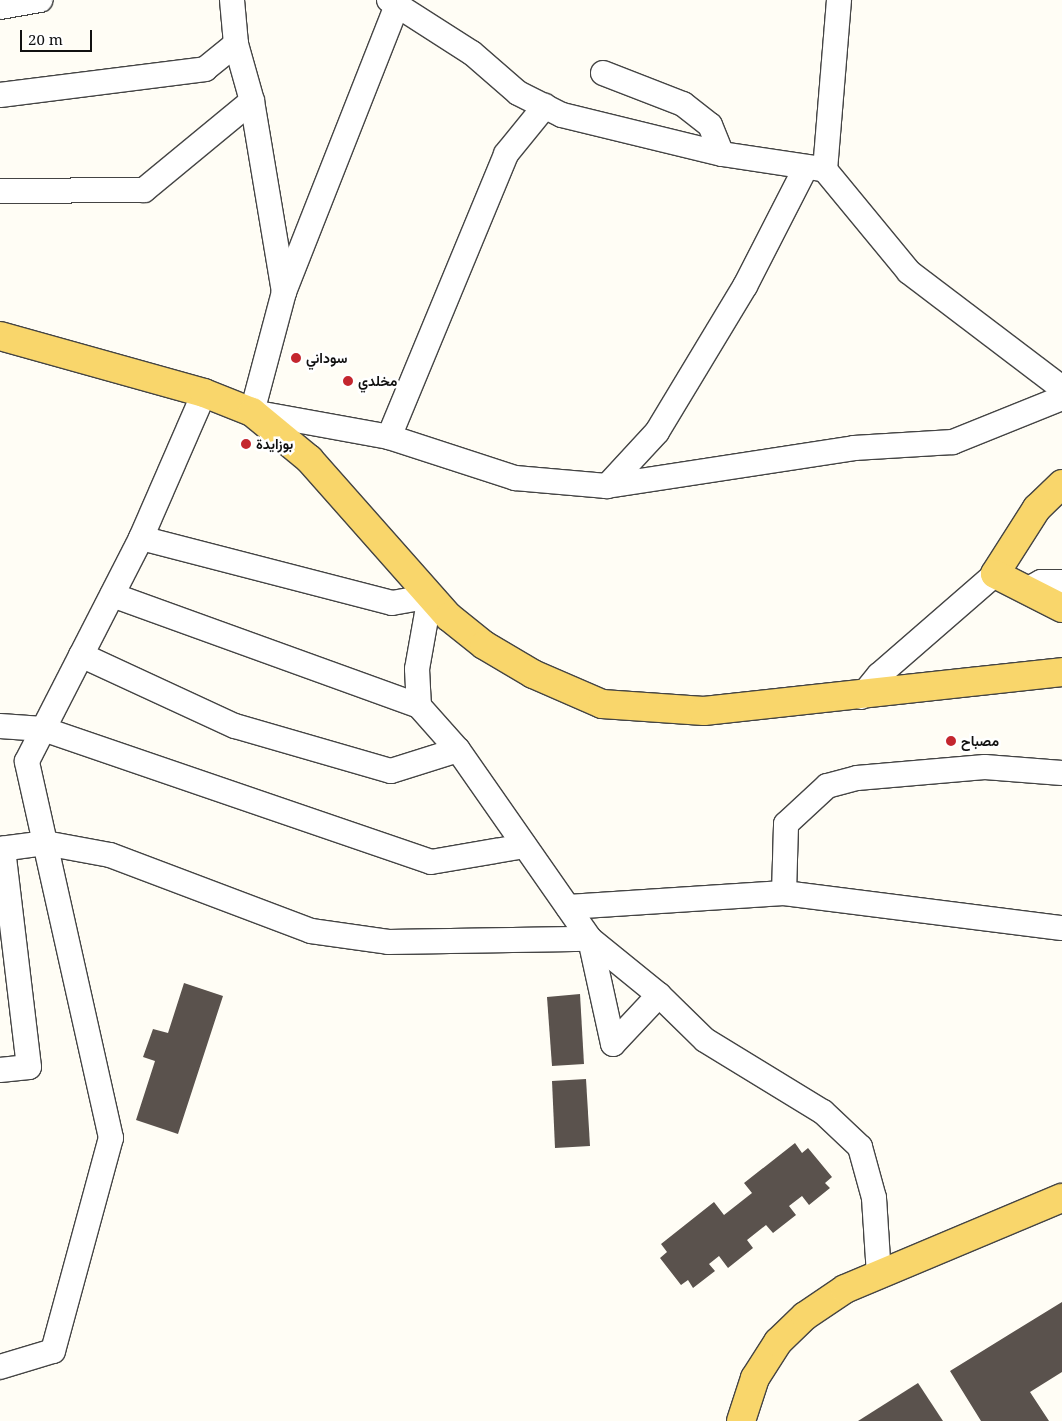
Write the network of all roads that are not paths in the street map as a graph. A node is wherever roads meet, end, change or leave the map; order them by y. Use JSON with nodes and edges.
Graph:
{"nodes":[{"id":1,"x":40,"y":0,"type":"edge"},
{"id":2,"x":232,"y":0,"type":"edge"},
{"id":3,"x":839,"y":0,"type":"edge"},
{"id":4,"x":395,"y":2,"type":"edge"},
{"id":5,"x":0,"y":7,"type":"edge"},
{"id":6,"x":236,"y":44,"type":"junction"},
{"id":7,"x":603,"y":73,"type":"dead end"},
{"id":8,"x":0,"y":95,"type":"edge"},
{"id":9,"x":252,"y":101,"type":"junction"},
{"id":10,"x":545,"y":106,"type":"junction"},
{"id":11,"x":722,"y":154,"type":"junction"},
{"id":12,"x":816,"y":168,"type":"junction"},
{"id":13,"x":0,"y":192,"type":"edge"},
{"id":14,"x":284,"y":292,"type":"junction"},
{"id":15,"x":0,"y":336,"type":"edge"},
{"id":16,"x":1062,"y":388,"type":"edge"},
{"id":17,"x":204,"y":393,"type":"junction"},
{"id":18,"x":1062,"y":398,"type":"edge"},
{"id":19,"x":252,"y":412,"type":"junction"},
{"id":20,"x":389,"y":437,"type":"junction"},
{"id":21,"x":1062,"y":484,"type":"edge"},
{"id":22,"x":608,"y":486,"type":"junction"},
{"id":23,"x":141,"y":538,"type":"junction"},
{"id":24,"x":995,"y":574,"type":"junction"},
{"id":25,"x":1062,"y":582,"type":"edge"},
{"id":26,"x":1026,"y":590,"type":"junction"},
{"id":27,"x":112,"y":595,"type":"junction"},
{"id":28,"x":430,"y":596,"type":"junction"},
{"id":29,"x":1062,"y":608,"type":"edge"},
{"id":30,"x":81,"y":655,"type":"junction"},
{"id":31,"x":1062,"y":672,"type":"edge"},
{"id":32,"x":861,"y":697,"type":"junction"},
{"id":33,"x":419,"y":706,"type":"junction"},
{"id":34,"x":0,"y":726,"type":"edge"},
{"id":35,"x":44,"y":729,"type":"junction"},
{"id":36,"x":458,"y":750,"type":"junction"},
{"id":37,"x":1062,"y":773,"type":"edge"},
{"id":38,"x":45,"y":843,"type":"junction"},
{"id":39,"x":525,"y":846,"type":"junction"},
{"id":40,"x":2,"y":849,"type":"edge"},
{"id":41,"x":784,"y":893,"type":"junction"},
{"id":42,"x":568,"y":907,"type":"junction"},
{"id":43,"x":1062,"y":928,"type":"edge"},
{"id":44,"x":590,"y":939,"type":"junction"},
{"id":45,"x":659,"y":995,"type":"junction"},
{"id":46,"x":0,"y":1070,"type":"edge"},
{"id":47,"x":1062,"y":1198,"type":"edge"},
{"id":48,"x":879,"y":1276,"type":"junction"},
{"id":49,"x":0,"y":1367,"type":"edge"},
{"id":50,"x":740,"y":1421,"type":"edge"}],
"edges":[{"from":1,"to":5,"type":"street"},
{"from":2,"to":6,"type":"street"},
{"from":3,"to":12,"type":"street"},
{"from":4,"to":10,"type":"street"},
{"from":4,"to":14,"type":"street"},
{"from":6,"to":8,"type":"street"},
{"from":6,"to":9,"type":"street"},
{"from":7,"to":11,"type":"street"},
{"from":9,"to":13,"type":"street"},
{"from":9,"to":14,"type":"street"},
{"from":10,"to":11,"type":"street"},
{"from":10,"to":20,"type":"street"},
{"from":11,"to":12,"type":"street"},
{"from":12,"to":16,"type":"street"},
{"from":12,"to":22,"type":"street"},
{"from":14,"to":19,"type":"street"},
{"from":15,"to":17,"type":"main road"},
{"from":17,"to":19,"type":"main road"},
{"from":17,"to":23,"type":"street"},
{"from":18,"to":22,"type":"street"},
{"from":19,"to":20,"type":"street"},
{"from":19,"to":28,"type":"main road"},
{"from":20,"to":22,"type":"street"},
{"from":21,"to":24,"type":"main road"},
{"from":23,"to":27,"type":"street"},
{"from":23,"to":28,"type":"street"},
{"from":24,"to":26,"type":"main road"},
{"from":24,"to":32,"type":"street"},
{"from":25,"to":26,"type":"street"},
{"from":26,"to":29,"type":"main road"},
{"from":27,"to":30,"type":"street"},
{"from":27,"to":33,"type":"street"},
{"from":28,"to":32,"type":"main road"},
{"from":28,"to":33,"type":"street"},
{"from":30,"to":35,"type":"street"},
{"from":30,"to":36,"type":"street"},
{"from":31,"to":32,"type":"main road"},
{"from":33,"to":36,"type":"street"},
{"from":34,"to":35,"type":"street"},
{"from":35,"to":38,"type":"street"},
{"from":35,"to":39,"type":"street"},
{"from":36,"to":39,"type":"street"},
{"from":37,"to":41,"type":"street"},
{"from":38,"to":40,"type":"street"},
{"from":38,"to":44,"type":"street"},
{"from":38,"to":49,"type":"street"},
{"from":39,"to":42,"type":"street"},
{"from":40,"to":46,"type":"street"},
{"from":41,"to":42,"type":"street"},
{"from":41,"to":43,"type":"street"},
{"from":42,"to":44,"type":"street"},
{"from":44,"to":45,"type":"street"},
{"from":44,"to":45,"type":"street"},
{"from":45,"to":48,"type":"street"},
{"from":47,"to":48,"type":"main road"},
{"from":48,"to":50,"type":"main road"}]}
